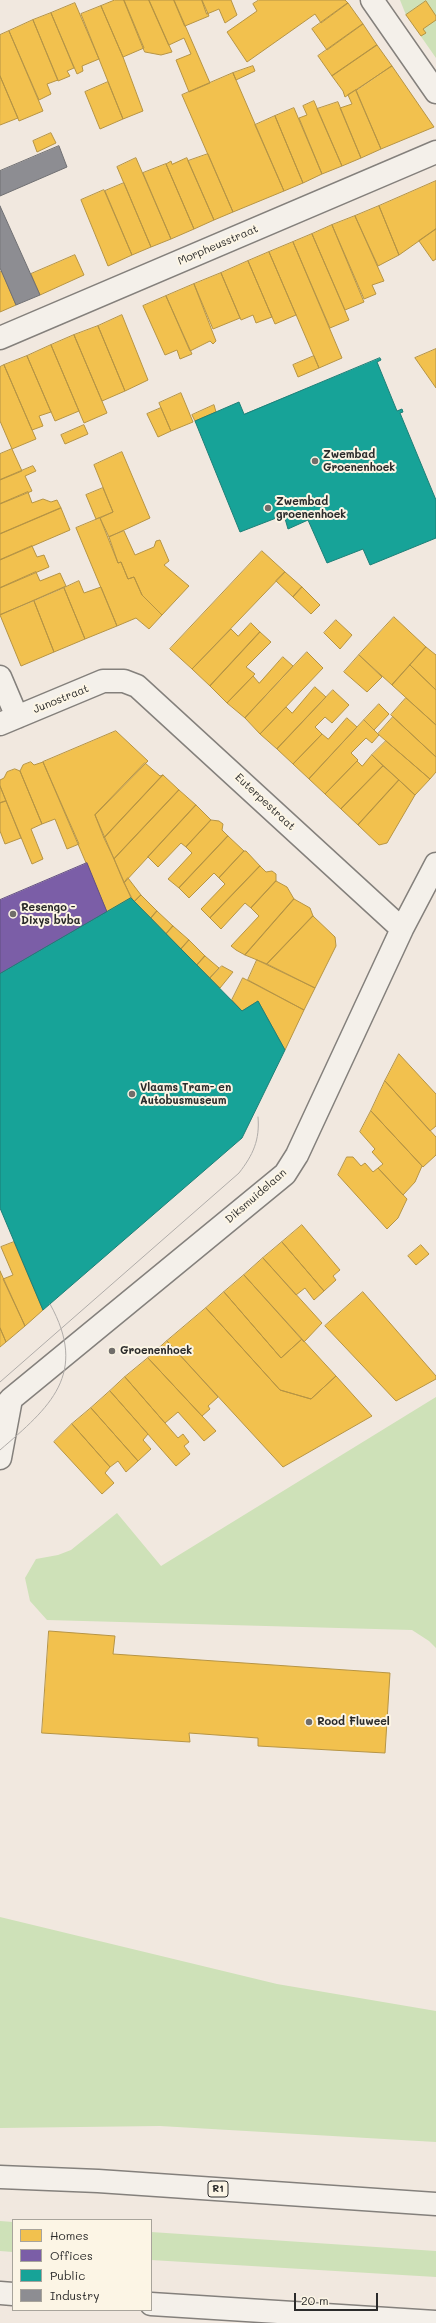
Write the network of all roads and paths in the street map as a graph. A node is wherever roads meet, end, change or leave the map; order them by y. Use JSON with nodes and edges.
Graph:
{"nodes":[{"id":1,"x":372,"y":0,"type":"edge"},
{"id":2,"x":436,"y":92,"type":"edge"},
{"id":3,"x":436,"y":152,"type":"edge"},
{"id":4,"x":0,"y":338,"type":"edge"},
{"id":5,"x":0,"y":677,"type":"edge"},
{"id":6,"x":124,"y":681,"type":"joint"},
{"id":7,"x":8,"y":720,"type":"edge"},
{"id":8,"x":436,"y":864,"type":"edge"},
{"id":9,"x":402,"y":929,"type":"junction"},
{"id":10,"x":6,"y":1405,"type":"edge"},
{"id":11,"x":0,"y":1458,"type":"edge"},
{"id":12,"x":0,"y":2177,"type":"edge"},
{"id":13,"x":436,"y":2204,"type":"edge"},
{"id":14,"x":0,"y":2293,"type":"edge"},
{"id":15,"x":12,"y":2294,"type":"edge"},
{"id":16,"x":152,"y":2304,"type":"edge"},
{"id":17,"x":436,"y":2322,"type":"edge"}],
"edges":[{"from":1,"to":2,"type":"main road"},
{"from":3,"to":4,"type":"main road","name":"Morpheusstraat"},
{"from":5,"to":7,"type":"main road"},
{"from":6,"to":7,"type":"main road","name":"Junostraat"},
{"from":6,"to":9,"type":"main road","name":"Euterpestraat"},
{"from":8,"to":9,"type":"main road","name":"Diksmuidelaan"},
{"from":9,"to":10,"type":"main road","name":"Diksmuidelaan"},
{"from":10,"to":11,"type":"main road"},
{"from":12,"to":13,"type":"main road","number":"R1"},
{"from":14,"to":15,"type":"main road"},
{"from":16,"to":17,"type":"main road"}]}
